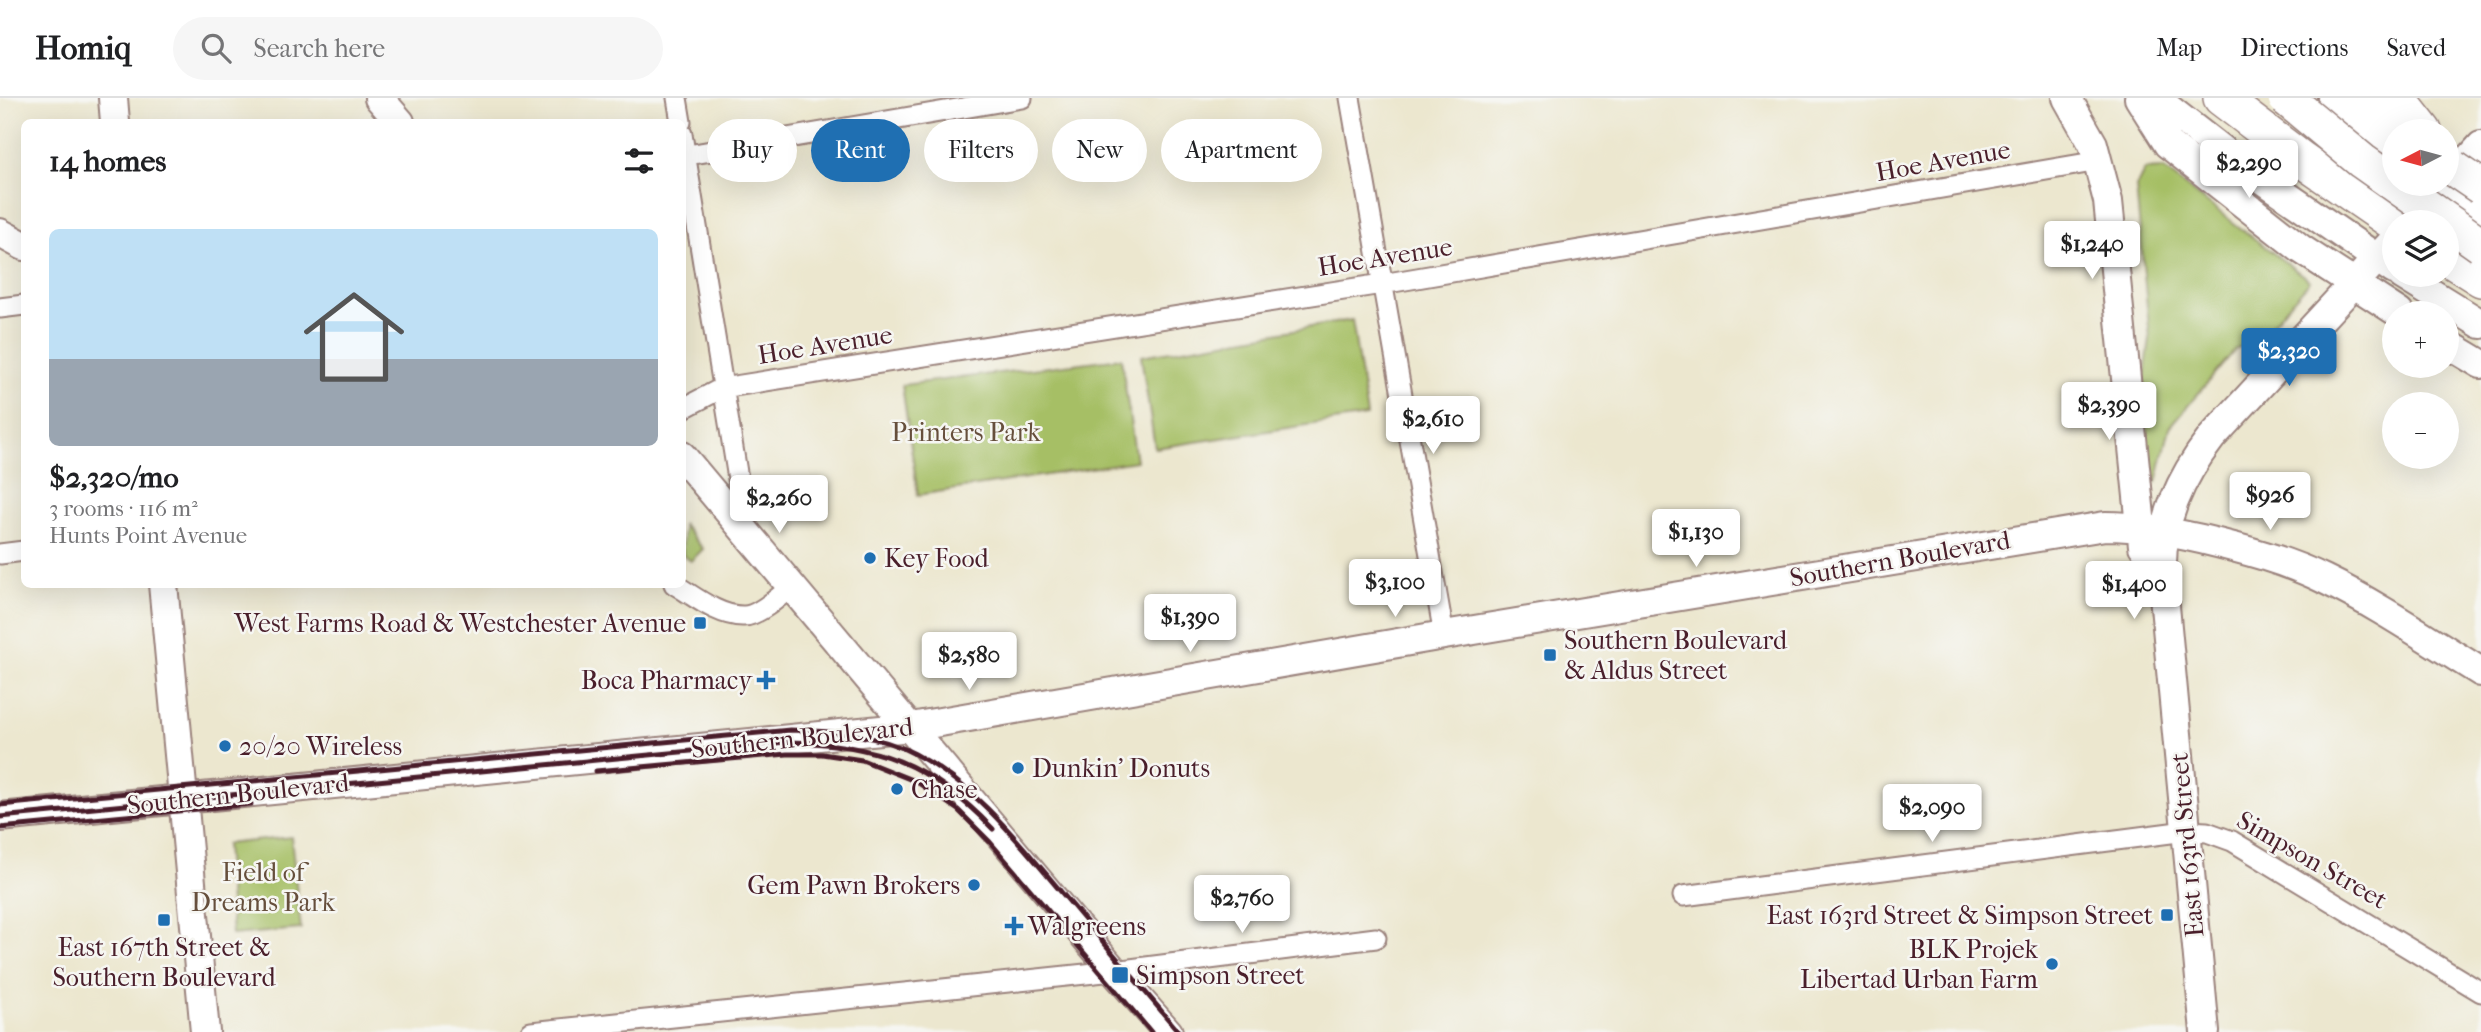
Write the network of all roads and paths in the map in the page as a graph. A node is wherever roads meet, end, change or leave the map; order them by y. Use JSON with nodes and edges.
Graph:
{"nodes":[{"id":1,"x":113,"y":98,"type":"edge"},
{"id":2,"x":379,"y":98,"type":"edge"},
{"id":3,"x":677,"y":98,"type":"edge"},
{"id":4,"x":1022,"y":98,"type":"edge"},
{"id":5,"x":1350,"y":98,"type":"edge"},
{"id":6,"x":2067,"y":98,"type":"edge"},
{"id":7,"x":2139,"y":98,"type":"edge"},
{"id":8,"x":2155,"y":98,"type":"edge"},
{"id":9,"x":2221,"y":98,"type":"edge"},
{"id":10,"x":2286,"y":98,"type":"edge"},
{"id":11,"x":2332,"y":98,"type":"edge"},
{"id":12,"x":2352,"y":98,"type":"edge"},
{"id":13,"x":2398,"y":98,"type":"edge"},
{"id":14,"x":115,"y":119,"type":"edge"},
{"id":15,"x":397,"y":119,"type":"edge"},
{"id":16,"x":680,"y":119,"type":"edge"},
{"id":17,"x":2382,"y":119,"type":"edge"},
{"id":18,"x":2415,"y":119,"type":"edge"},
{"id":19,"x":2382,"y":142,"type":"edge"},
{"id":20,"x":2481,"y":145,"type":"edge"},
{"id":21,"x":686,"y":156,"type":"edge"},
{"id":22,"x":2099,"y":161,"type":"junction"},
{"id":23,"x":2459,"y":167,"type":"edge"},
{"id":24,"x":686,"y":168,"type":"edge"},
{"id":25,"x":2459,"y":185,"type":"edge"},
{"id":26,"x":2434,"y":196,"type":"edge"},
{"id":27,"x":2457,"y":196,"type":"edge"},
{"id":28,"x":2423,"y":210,"type":"edge"},
{"id":29,"x":2481,"y":213,"type":"edge"},
{"id":30,"x":2382,"y":215,"type":"edge"},
{"id":31,"x":2481,"y":232,"type":"edge"},
{"id":32,"x":0,"y":233,"type":"edge"},
{"id":33,"x":21,"y":244,"type":"edge"},
{"id":34,"x":2481,"y":245,"type":"edge"},
{"id":35,"x":2382,"y":252,"type":"edge"},
{"id":36,"x":2382,"y":261,"type":"edge"},
{"id":37,"x":2459,"y":265,"type":"edge"},
{"id":38,"x":2481,"y":279,"type":"edge"},
{"id":39,"x":1382,"y":284,"type":"junction"},
{"id":40,"x":2353,"y":284,"type":"junction"},
{"id":41,"x":2421,"y":287,"type":"edge"},
{"id":42,"x":2382,"y":302,"type":"edge"},
{"id":43,"x":21,"y":305,"type":"edge"},
{"id":44,"x":0,"y":308,"type":"edge"},
{"id":45,"x":2481,"y":324,"type":"edge"},
{"id":46,"x":2459,"y":351,"type":"edge"},
{"id":47,"x":2481,"y":364,"type":"edge"},
{"id":48,"x":722,"y":388,"type":"junction"},
{"id":49,"x":686,"y":407,"type":"edge"},
{"id":50,"x":686,"y":461,"type":"edge"},
{"id":51,"x":2153,"y":529,"type":"junction"},
{"id":52,"x":747,"y":535,"type":"junction"},
{"id":53,"x":21,"y":551,"type":"edge"},
{"id":54,"x":0,"y":554,"type":"edge"},
{"id":55,"x":791,"y":587,"type":"junction"},
{"id":56,"x":163,"y":588,"type":"edge"},
{"id":57,"x":681,"y":588,"type":"edge"},
{"id":58,"x":1444,"y":635,"type":"junction"},
{"id":59,"x":2481,"y":672,"type":"edge"},
{"id":60,"x":911,"y":727,"type":"junction"},
{"id":61,"x":184,"y":799,"type":"junction"},
{"id":62,"x":0,"y":817,"type":"edge"},
{"id":63,"x":2186,"y":831,"type":"junction"},
{"id":64,"x":1683,"y":896,"type":"dead end"},
{"id":65,"x":1376,"y":938,"type":"dead end"},
{"id":66,"x":1114,"y":971,"type":"junction"},
{"id":67,"x":2481,"y":992,"type":"edge"},
{"id":68,"x":205,"y":1032,"type":"edge"},
{"id":69,"x":531,"y":1032,"type":"edge"},
{"id":70,"x":1168,"y":1032,"type":"edge"},
{"id":71,"x":2205,"y":1032,"type":"edge"}],
"edges":[{"from":1,"to":14,"type":"main road"},
{"from":2,"to":15,"type":"main road"},
{"from":3,"to":16,"type":"street"},
{"from":4,"to":21,"type":"street"},
{"from":5,"to":39,"type":"street"},
{"from":6,"to":22,"type":"main road","name":"East 163rd Street"},
{"from":7,"to":40,"type":"main road"},
{"from":8,"to":35,"type":"main road"},
{"from":9,"to":30,"type":"highway"},
{"from":10,"to":34,"type":"highway","bridge":true},
{"from":11,"to":19,"type":"main road"},
{"from":12,"to":17,"type":"highway"},
{"from":13,"to":18,"type":"highway"},
{"from":20,"to":23,"type":"main road"},
{"from":22,"to":39,"type":"street","name":"Hoe Avenue"},
{"from":22,"to":51,"type":"main road","name":"East 163rd Street"},
{"from":24,"to":48,"type":"street"},
{"from":25,"to":29,"type":"main road"},
{"from":26,"to":28,"type":"main road"},
{"from":27,"to":31,"type":"main road"},
{"from":32,"to":33,"type":"main road"},
{"from":36,"to":40,"type":"main road"},
{"from":37,"to":38,"type":"highway"},
{"from":39,"to":48,"type":"street","name":"Hoe Avenue"},
{"from":39,"to":58,"type":"street"},
{"from":40,"to":42,"type":"main road"},
{"from":40,"to":51,"type":"main road"},
{"from":41,"to":45,"type":"main road"},
{"from":43,"to":44,"type":"street"},
{"from":46,"to":47,"type":"main road"},
{"from":48,"to":49,"type":"street","name":"Hoe Avenue"},
{"from":48,"to":52,"type":"street"},
{"from":50,"to":52,"type":"main road"},
{"from":51,"to":58,"type":"main road","name":"Southern Boulevard"},
{"from":51,"to":59,"type":"main road","name":"Southern Boulevard"},
{"from":51,"to":63,"type":"main road","name":"East 163rd Street"},
{"from":52,"to":55,"type":"main road"},
{"from":53,"to":54,"type":"street"},
{"from":55,"to":57,"type":"street"},
{"from":55,"to":60,"type":"main road"},
{"from":56,"to":61,"type":"main road"},
{"from":58,"to":60,"type":"main road","name":"Southern Boulevard"},
{"from":60,"to":61,"type":"main road","name":"Southern Boulevard"},
{"from":60,"to":66,"type":"main road"},
{"from":61,"to":62,"type":"main road","name":"Southern Boulevard"},
{"from":61,"to":68,"type":"main road"},
{"from":63,"to":64,"type":"street","name":"Simpson Street"},
{"from":63,"to":67,"type":"street","name":"Simpson Street"},
{"from":63,"to":71,"type":"main road","name":"East 163rd Street"},
{"from":65,"to":66,"type":"street"},
{"from":66,"to":69,"type":"street"},
{"from":66,"to":70,"type":"main road"}]}
